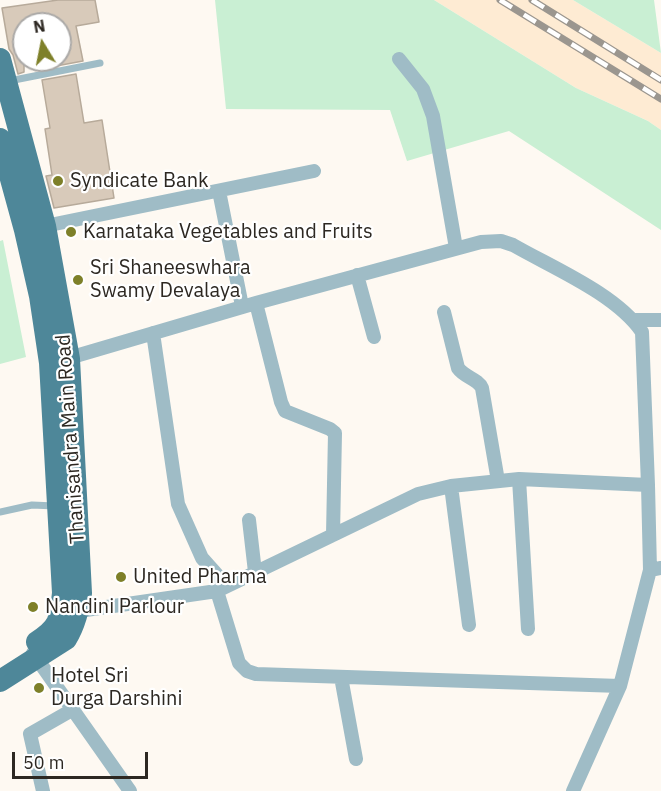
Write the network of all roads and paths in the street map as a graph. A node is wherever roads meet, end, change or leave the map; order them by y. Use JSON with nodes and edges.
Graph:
{"nodes":[{"id":1,"x":0,"y":58,"type":"edge"},
{"id":2,"x":399,"y":59,"type":"dead end"},
{"id":3,"x":100,"y":63,"type":"dead end"},
{"id":4,"x":6,"y":82,"type":"junction"},
{"id":5,"x":0,"y":139,"type":"edge"},
{"id":6,"x":314,"y":171,"type":"dead end"},
{"id":7,"x":5,"y":176,"type":"edge"},
{"id":8,"x":219,"y":191,"type":"junction"},
{"id":9,"x":45,"y":226,"type":"junction"},
{"id":10,"x":456,"y":248,"type":"junction"},
{"id":11,"x":357,"y":275,"type":"junction"},
{"id":12,"x":249,"y":304,"type":"junction"},
{"id":13,"x":444,"y":312,"type":"dead end"},
{"id":14,"x":634,"y":320,"type":"junction"},
{"id":15,"x":661,"y":320,"type":"edge"},
{"id":16,"x":153,"y":333,"type":"junction"},
{"id":17,"x":374,"y":337,"type":"dead end"},
{"id":18,"x":60,"y":361,"type":"junction"},
{"id":19,"x":654,"y":446,"type":"edge"},
{"id":20,"x":519,"y":479,"type":"junction"},
{"id":21,"x":498,"y":481,"type":"junction"},
{"id":22,"x":648,"y":484,"type":"junction"},
{"id":23,"x":451,"y":486,"type":"junction"},
{"id":24,"x":57,"y":506,"type":"junction"},
{"id":25,"x":0,"y":512,"type":"edge"},
{"id":26,"x":249,"y":520,"type":"dead end"},
{"id":27,"x":333,"y":535,"type":"junction"},
{"id":28,"x":655,"y":569,"type":"edge"},
{"id":29,"x":255,"y":572,"type":"junction"},
{"id":30,"x":222,"y":588,"type":"junction"},
{"id":31,"x":69,"y":612,"type":"junction"},
{"id":32,"x":469,"y":625,"type":"dead end"},
{"id":33,"x":528,"y":629,"type":"dead end"},
{"id":34,"x":32,"y":653,"type":"junction"},
{"id":35,"x":0,"y":665,"type":"edge"},
{"id":36,"x":341,"y":677,"type":"junction"},
{"id":37,"x":0,"y":681,"type":"edge"},
{"id":38,"x":620,"y":686,"type":"junction"},
{"id":39,"x":72,"y":710,"type":"junction"},
{"id":40,"x":356,"y":759,"type":"dead end"},
{"id":41,"x":44,"y":791,"type":"edge"},
{"id":42,"x":130,"y":791,"type":"edge"},
{"id":43,"x":573,"y":791,"type":"edge"}],
"edges":[{"from":1,"to":4,"type":"main road","name":"Thanisandra Main Road"},
{"from":2,"to":10,"type":"street"},
{"from":3,"to":4,"type":"lane"},
{"from":4,"to":9,"type":"main road","name":"Thanisandra Main Road"},
{"from":5,"to":7,"type":"main road","name":"Thanisandra Main Road"},
{"from":6,"to":8,"type":"street"},
{"from":7,"to":18,"type":"main road","name":"Thanisandra Main Road"},
{"from":8,"to":9,"type":"street"},
{"from":8,"to":12,"type":"street"},
{"from":9,"to":18,"type":"main road","name":"Thanisandra Main Road"},
{"from":10,"to":11,"type":"street"},
{"from":10,"to":14,"type":"street"},
{"from":11,"to":12,"type":"street"},
{"from":11,"to":17,"type":"street"},
{"from":12,"to":16,"type":"street"},
{"from":12,"to":27,"type":"street"},
{"from":13,"to":21,"type":"street"},
{"from":14,"to":15,"type":"street"},
{"from":14,"to":19,"type":"street"},
{"from":16,"to":18,"type":"street"},
{"from":16,"to":30,"type":"street"},
{"from":18,"to":24,"type":"main road","name":"Thanisandra Main Road"},
{"from":18,"to":31,"type":"main road","name":"Thanisandra Main Road"},
{"from":19,"to":22,"type":"street"},
{"from":20,"to":21,"type":"street"},
{"from":20,"to":22,"type":"street"},
{"from":20,"to":33,"type":"street"},
{"from":21,"to":23,"type":"street"},
{"from":22,"to":28,"type":"street"},
{"from":23,"to":27,"type":"street"},
{"from":23,"to":32,"type":"street"},
{"from":24,"to":25,"type":"lane"},
{"from":24,"to":31,"type":"main road","name":"Thanisandra Main Road"},
{"from":26,"to":29,"type":"street"},
{"from":27,"to":29,"type":"street"},
{"from":28,"to":38,"type":"street"},
{"from":29,"to":30,"type":"street"},
{"from":30,"to":31,"type":"street"},
{"from":30,"to":36,"type":"street"},
{"from":31,"to":34,"type":"main road","name":"Thanisandra Main Road"},
{"from":34,"to":35,"type":"main road","name":"Thanisandra Main Road"},
{"from":34,"to":37,"type":"main road","name":"Thanisandra Main Road"},
{"from":34,"to":39,"type":"street"},
{"from":36,"to":38,"type":"street"},
{"from":36,"to":40,"type":"street"},
{"from":38,"to":43,"type":"street"},
{"from":39,"to":41,"type":"street"},
{"from":39,"to":42,"type":"street"}]}
